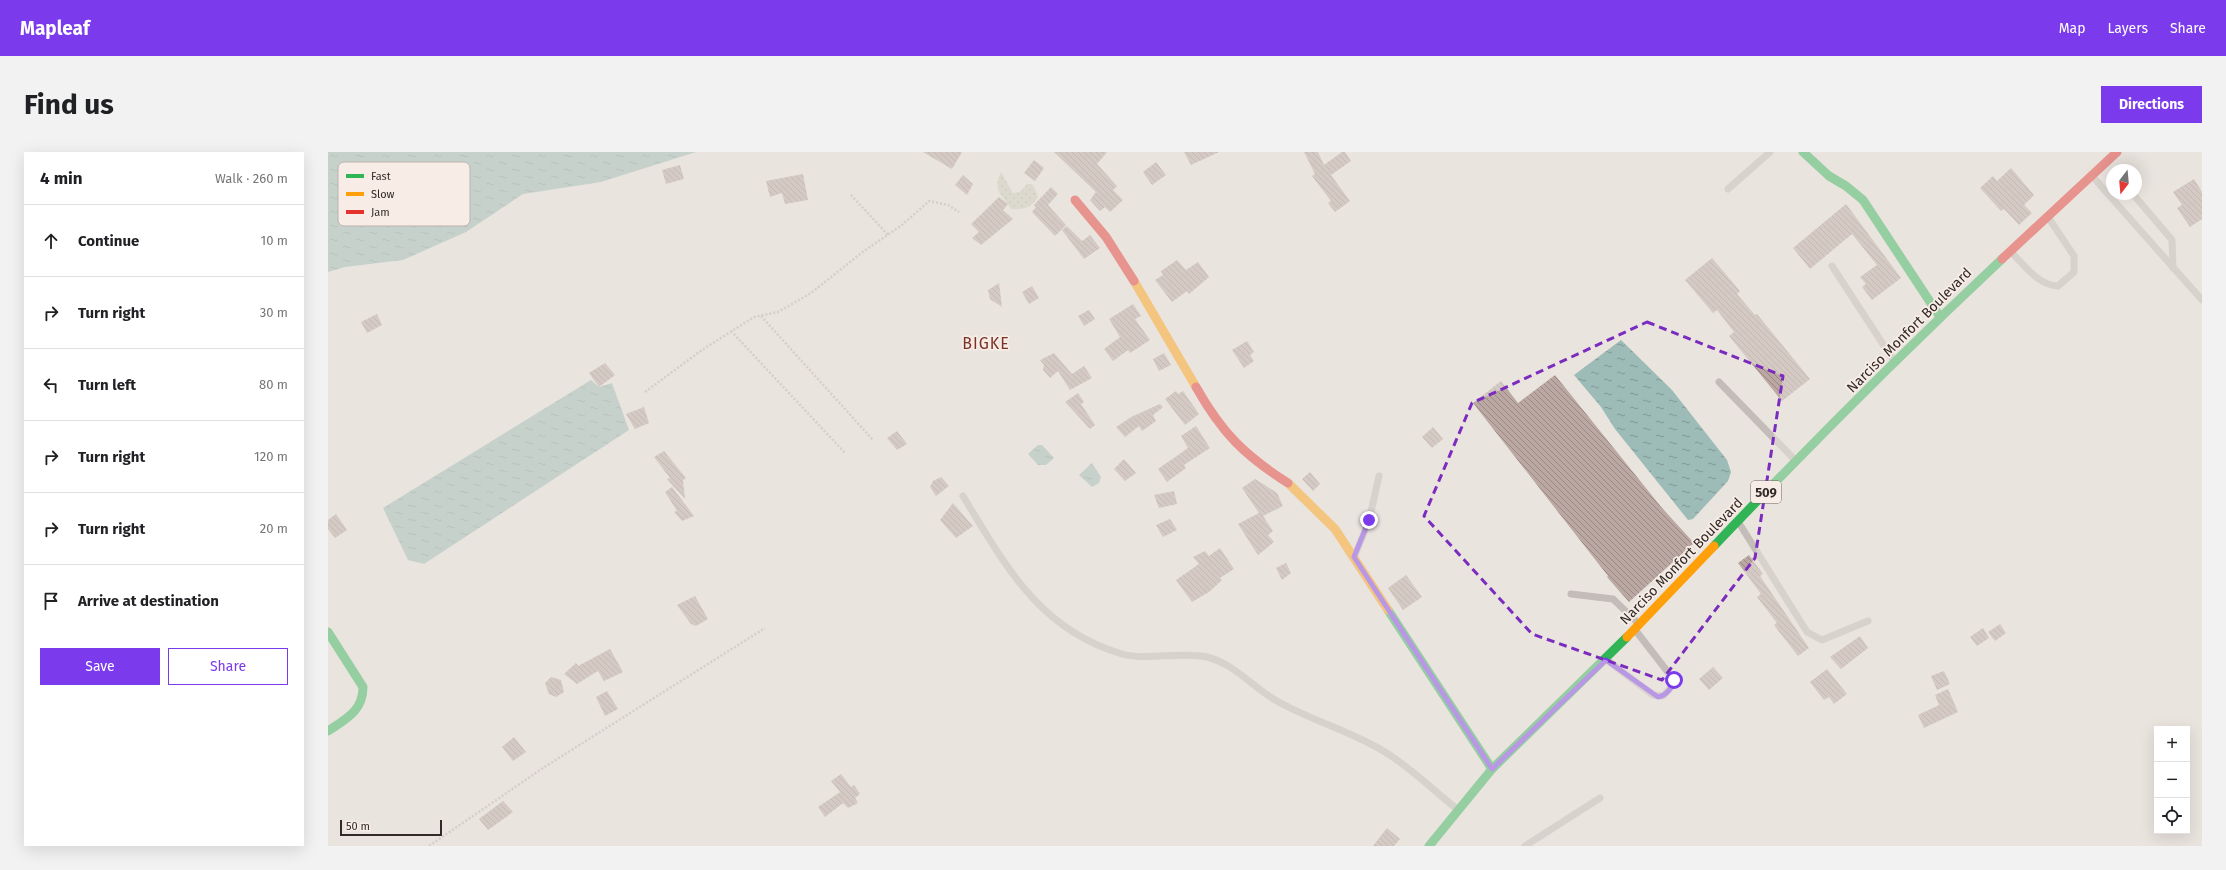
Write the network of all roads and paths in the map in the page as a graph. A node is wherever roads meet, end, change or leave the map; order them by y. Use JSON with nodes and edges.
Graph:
{"nodes":[{"id":1,"x":1770,"y":152,"type":"edge"},
{"id":2,"x":1802,"y":152,"type":"edge"},
{"id":3,"x":2117,"y":152,"type":"edge"},
{"id":4,"x":2106,"y":162,"type":"joint"},
{"id":5,"x":2092,"y":176,"type":"junction"},
{"id":6,"x":1728,"y":189,"type":"dead end"},
{"id":7,"x":851,"y":195,"type":"dead end"},
{"id":8,"x":1074,"y":200,"type":"dead end"},
{"id":9,"x":2138,"y":200,"type":"edge"},
{"id":10,"x":959,"y":212,"type":"dead end"},
{"id":11,"x":2047,"y":216,"type":"junction"},
{"id":12,"x":888,"y":235,"type":"junction"},
{"id":13,"x":2010,"y":251,"type":"junction"},
{"id":14,"x":1832,"y":266,"type":"dead end"},
{"id":15,"x":2173,"y":268,"type":"junction"},
{"id":16,"x":2202,"y":300,"type":"edge"},
{"id":17,"x":761,"y":315,"type":"junction"},
{"id":18,"x":1940,"y":317,"type":"junction"},
{"id":19,"x":731,"y":331,"type":"junction"},
{"id":20,"x":1895,"y":363,"type":"junction"},
{"id":21,"x":1719,"y":382,"type":"dead end"},
{"id":22,"x":645,"y":392,"type":"dead end"},
{"id":23,"x":873,"y":440,"type":"dead end"},
{"id":24,"x":844,"y":453,"type":"dead end"},
{"id":25,"x":1796,"y":460,"type":"junction"},
{"id":26,"x":1379,"y":476,"type":"dead end"},
{"id":27,"x":963,"y":496,"type":"dead end"},
{"id":28,"x":1738,"y":522,"type":"junction"},
{"id":29,"x":1354,"y":557,"type":"junction"},
{"id":30,"x":1571,"y":594,"type":"dead end"},
{"id":31,"x":1868,"y":621,"type":"dead end"},
{"id":32,"x":1637,"y":627,"type":"junction"},
{"id":33,"x":765,"y":628,"type":"dead end"},
{"id":34,"x":328,"y":632,"type":"edge"},
{"id":35,"x":1606,"y":660,"type":"junction"},
{"id":36,"x":328,"y":731,"type":"edge"},
{"id":37,"x":1492,"y":769,"type":"junction"},
{"id":38,"x":1600,"y":798,"type":"dead end"},
{"id":39,"x":1457,"y":810,"type":"junction"},
{"id":40,"x":1433,"y":844,"type":"edge"},
{"id":41,"x":429,"y":846,"type":"edge"},
{"id":42,"x":1525,"y":846,"type":"edge"}],
"edges":[{"from":1,"to":6,"type":"lane"},
{"from":2,"to":18,"type":"street"},
{"from":3,"to":4,"type":"street","name":"Narciso Monfort Boulevard","number":"509"},
{"from":4,"to":5,"type":"street","name":"Narciso Monfort Boulevard","number":"509"},
{"from":5,"to":11,"type":"street","name":"Narciso Monfort Boulevard","number":"509"},
{"from":5,"to":15,"type":"lane"},
{"from":7,"to":12,"type":"path"},
{"from":8,"to":29,"type":"street"},
{"from":9,"to":15,"type":"lane"},
{"from":10,"to":12,"type":"path"},
{"from":11,"to":13,"type":"street","name":"Narciso Monfort Boulevard","number":"509"},
{"from":11,"to":13,"type":"lane"},
{"from":12,"to":17,"type":"path"},
{"from":13,"to":18,"type":"street","name":"Narciso Monfort Boulevard","number":"509"},
{"from":14,"to":20,"type":"lane"},
{"from":15,"to":16,"type":"lane"},
{"from":17,"to":19,"type":"path"},
{"from":17,"to":23,"type":"path"},
{"from":18,"to":20,"type":"street","name":"Narciso Monfort Boulevard","number":"509"},
{"from":19,"to":22,"type":"path"},
{"from":19,"to":24,"type":"path"},
{"from":20,"to":25,"type":"street","name":"Narciso Monfort Boulevard","number":"509"},
{"from":21,"to":25,"type":"lane"},
{"from":25,"to":28,"type":"street","name":"Narciso Monfort Boulevard","number":"509"},
{"from":26,"to":29,"type":"lane"},
{"from":27,"to":39,"type":"lane"},
{"from":28,"to":31,"type":"lane"},
{"from":28,"to":32,"type":"street","name":"Narciso Monfort Boulevard","number":"509"},
{"from":29,"to":37,"type":"street"},
{"from":30,"to":32,"type":"lane"},
{"from":32,"to":35,"type":"street","name":"Narciso Monfort Boulevard","number":"509"},
{"from":32,"to":35,"type":"lane"},
{"from":33,"to":41,"type":"path"},
{"from":34,"to":36,"type":"street"},
{"from":35,"to":37,"type":"street","name":"Narciso Monfort Boulevard","number":"509"},
{"from":37,"to":39,"type":"street","name":"Narciso Monfort Boulevard","number":"509"},
{"from":38,"to":42,"type":"lane"},
{"from":39,"to":40,"type":"street","name":"Narciso Monfort Boulevard","number":"509"}]}
